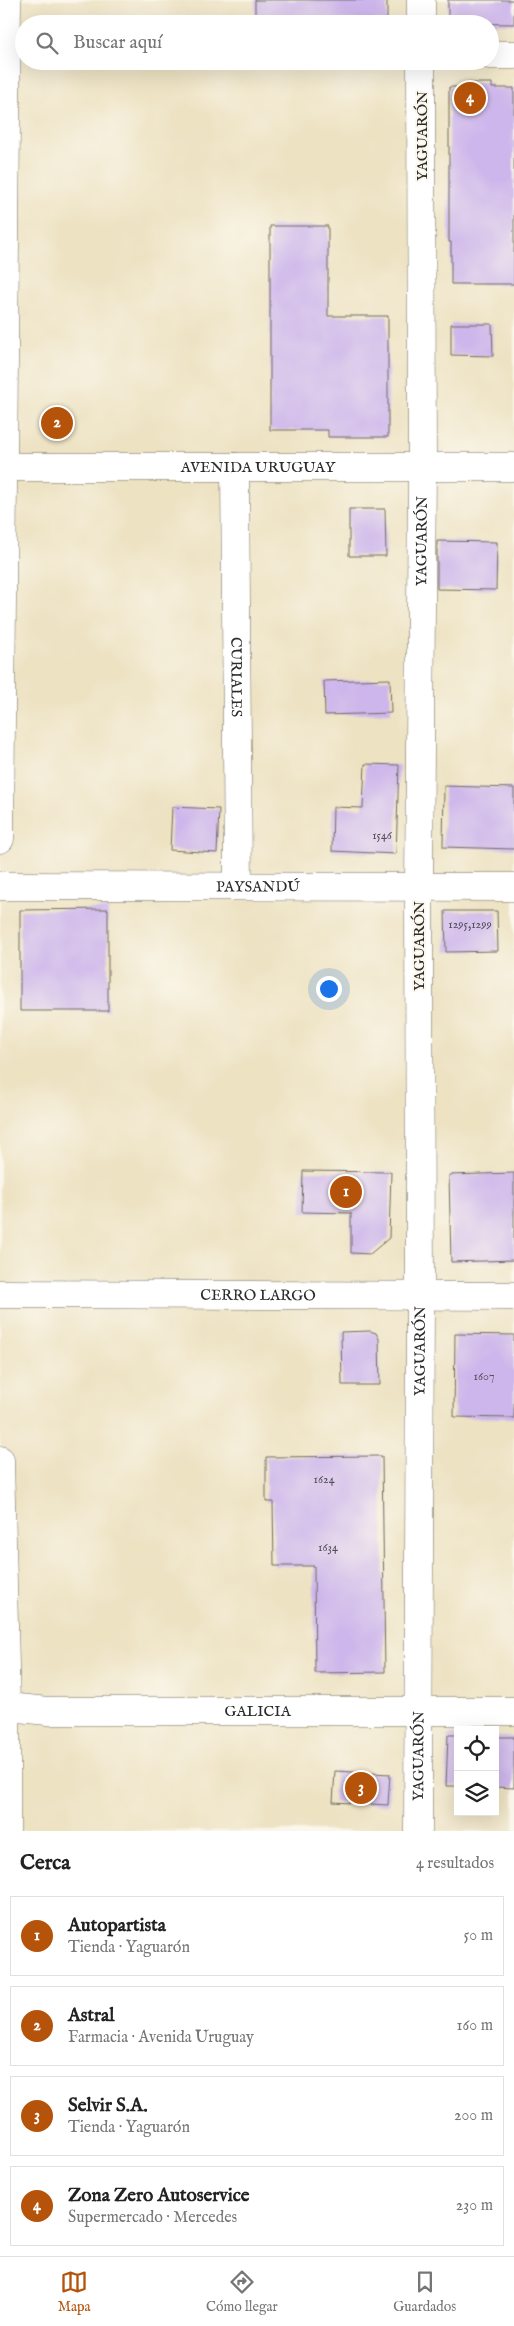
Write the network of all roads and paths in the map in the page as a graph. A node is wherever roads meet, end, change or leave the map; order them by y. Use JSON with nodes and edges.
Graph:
{"nodes":[{"id":1,"x":7,"y":0,"type":"edge"},
{"id":2,"x":421,"y":0,"type":"edge"},
{"id":3,"x":421,"y":15,"type":"edge"},
{"id":4,"x":499,"y":55,"type":"edge"},
{"id":5,"x":514,"y":55,"type":"edge"},
{"id":6,"x":10,"y":57,"type":"edge"},
{"id":7,"x":422,"y":70,"type":"edge"},
{"id":8,"x":422,"y":466,"type":"junction"},
{"id":9,"x":1,"y":467,"type":"edge"},
{"id":10,"x":514,"y":467,"type":"edge"},
{"id":11,"x":235,"y":468,"type":"junction"},
{"id":12,"x":0,"y":839,"type":"edge"},
{"id":13,"x":0,"y":886,"type":"edge"},
{"id":14,"x":238,"y":886,"type":"junction"},
{"id":15,"x":419,"y":888,"type":"junction"},
{"id":16,"x":514,"y":888,"type":"edge"},
{"id":17,"x":0,"y":1294,"type":"edge"},
{"id":18,"x":420,"y":1295,"type":"junction"},
{"id":19,"x":514,"y":1296,"type":"edge"},
{"id":20,"x":0,"y":1460,"type":"edge"},
{"id":21,"x":3,"y":1706,"type":"edge"},
{"id":22,"x":514,"y":1712,"type":"edge"},
{"id":23,"x":418,"y":1713,"type":"junction"},
{"id":24,"x":6,"y":1831,"type":"edge"},
{"id":25,"x":418,"y":1831,"type":"edge"}],
"edges":[{"from":1,"to":6,"type":"street"},
{"from":2,"to":3,"type":"street"},
{"from":4,"to":5,"type":"street"},
{"from":6,"to":9,"type":"street"},
{"from":7,"to":8,"type":"street","name":"YAGUARÓN"},
{"from":8,"to":10,"type":"street","name":"AVENIDA URUGUAY"},
{"from":8,"to":11,"type":"street","name":"AVENIDA URUGUAY"},
{"from":8,"to":15,"type":"street","name":"YAGUARÓN"},
{"from":9,"to":11,"type":"street","name":"AVENIDA URUGUAY"},
{"from":9,"to":12,"type":"street"},
{"from":11,"to":14,"type":"street","name":"CURIALES"},
{"from":13,"to":14,"type":"street","name":"PAYSANDÚ"},
{"from":14,"to":15,"type":"street","name":"PAYSANDÚ"},
{"from":15,"to":16,"type":"street","name":"PAYSANDÚ"},
{"from":15,"to":18,"type":"street","name":"YAGUARÓN"},
{"from":17,"to":18,"type":"street","name":"CERRO LARGO"},
{"from":18,"to":19,"type":"street","name":"CERRO LARGO"},
{"from":18,"to":23,"type":"street","name":"YAGUARÓN"},
{"from":20,"to":21,"type":"street"},
{"from":21,"to":23,"type":"street","name":"GALICIA"},
{"from":21,"to":24,"type":"street"},
{"from":22,"to":23,"type":"street","name":"GALICIA"},
{"from":23,"to":25,"type":"street","name":"YAGUARÓN"}]}
